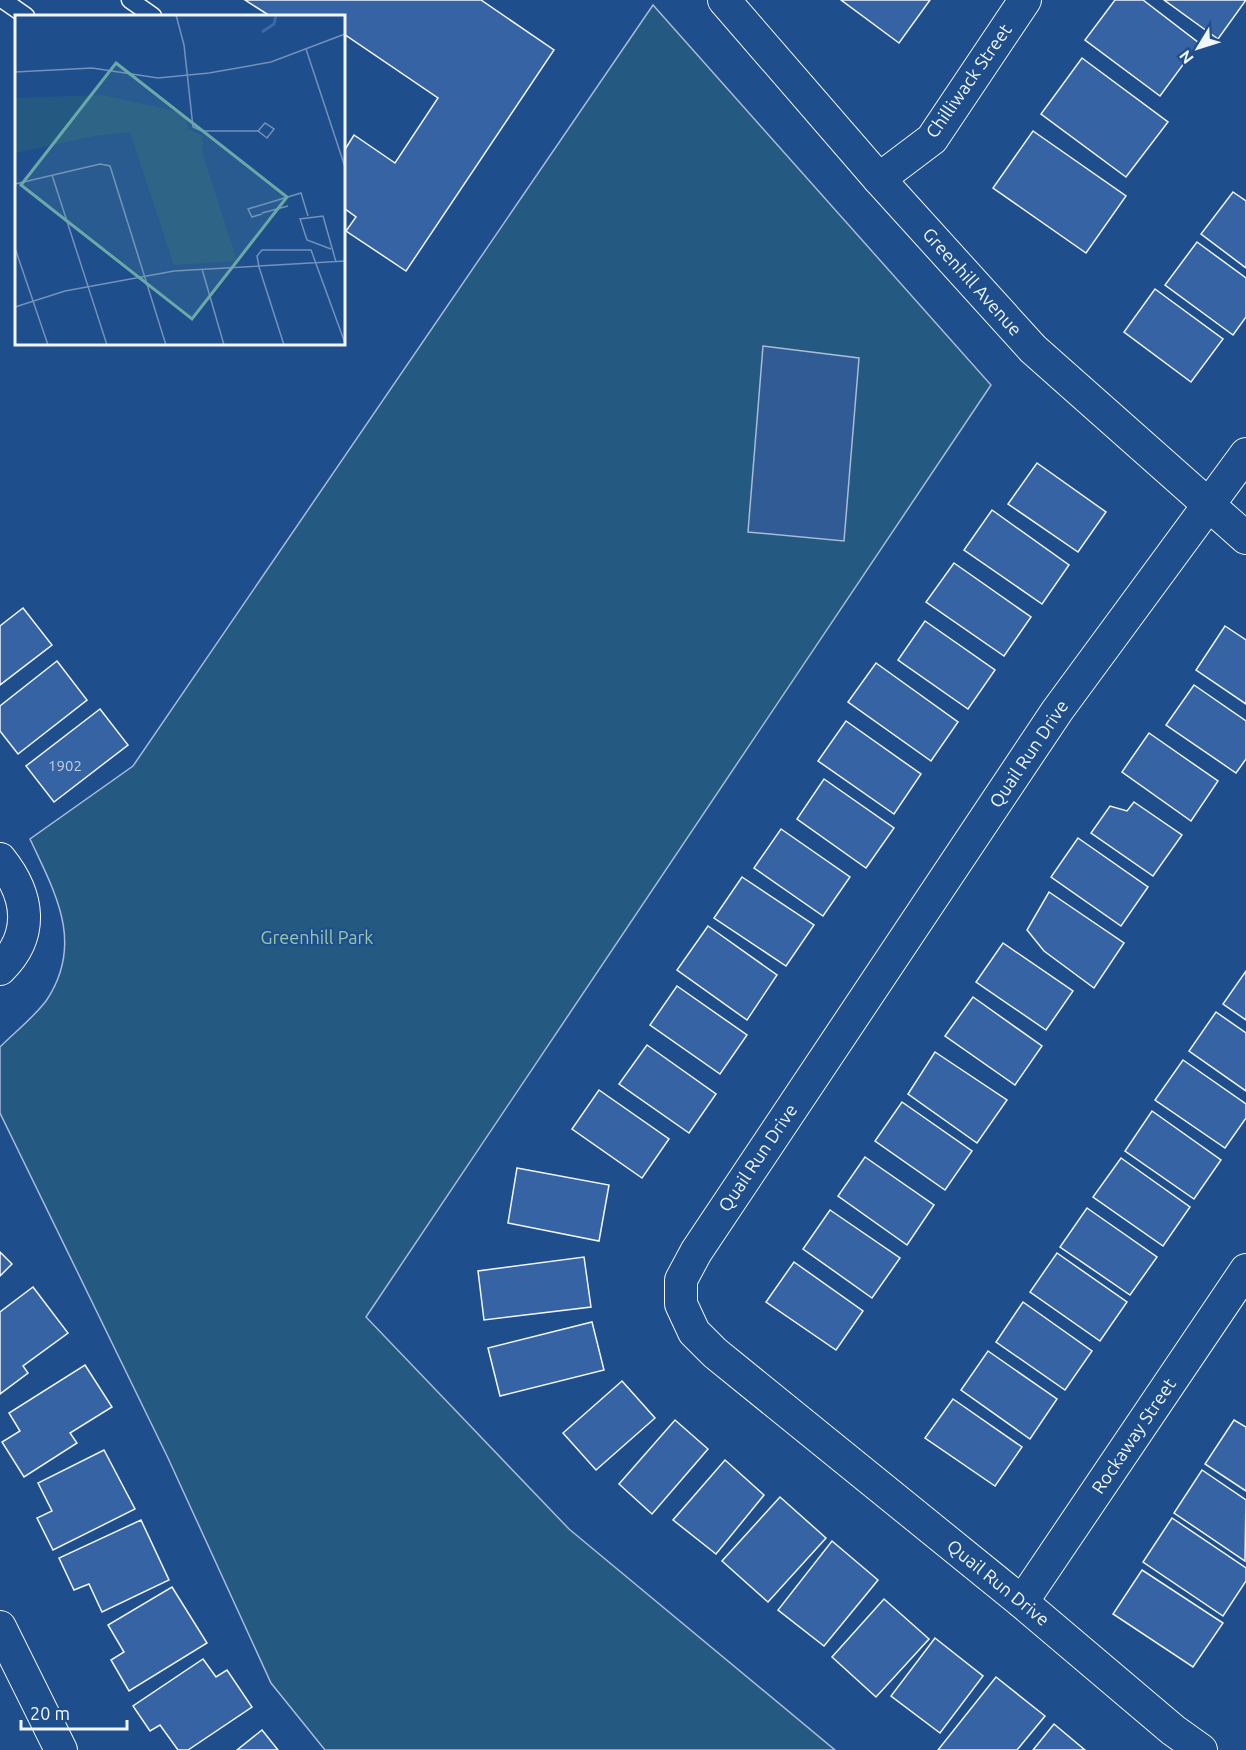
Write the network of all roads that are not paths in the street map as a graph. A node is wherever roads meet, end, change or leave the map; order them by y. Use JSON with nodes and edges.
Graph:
{"nodes":[{"id":1,"x":130,"y":0,"type":"edge"},
{"id":2,"x":724,"y":0,"type":"edge"},
{"id":3,"x":1025,"y":0,"type":"edge"},
{"id":4,"x":10,"y":2,"type":"edge"},
{"id":5,"x":25,"y":15,"type":"edge"},
{"id":6,"x":150,"y":15,"type":"edge"},
{"id":7,"x":879,"y":179,"type":"junction"},
{"id":8,"x":1246,"y":454,"type":"edge"},
{"id":9,"x":1209,"y":505,"type":"junction"},
{"id":10,"x":1246,"y":538,"type":"edge"},
{"id":11,"x":0,"y":859,"type":"edge"},
{"id":12,"x":0,"y":969,"type":"edge"},
{"id":13,"x":1246,"y":1270,"type":"edge"},
{"id":14,"x":1022,"y":1602,"type":"junction"},
{"id":15,"x":0,"y":1627,"type":"edge"},
{"id":16,"x":61,"y":1750,"type":"edge"},
{"id":17,"x":1201,"y":1750,"type":"edge"}],
"edges":[{"from":1,"to":6,"type":"lane"},
{"from":2,"to":7,"type":"street","name":"Greenhill Avenue"},
{"from":3,"to":7,"type":"street","name":"Chilliwack Street"},
{"from":4,"to":5,"type":"lane"},
{"from":7,"to":9,"type":"street","name":"Greenhill Avenue"},
{"from":8,"to":9,"type":"street","name":"Quail Run Drive"},
{"from":9,"to":10,"type":"street","name":"Greenhill Avenue"},
{"from":9,"to":14,"type":"street","name":"Quail Run Drive"},
{"from":11,"to":12,"type":"street"},
{"from":13,"to":14,"type":"street","name":"Rockaway Street"},
{"from":14,"to":17,"type":"street","name":"Quail Run Drive"},
{"from":15,"to":16,"type":"street"}]}
